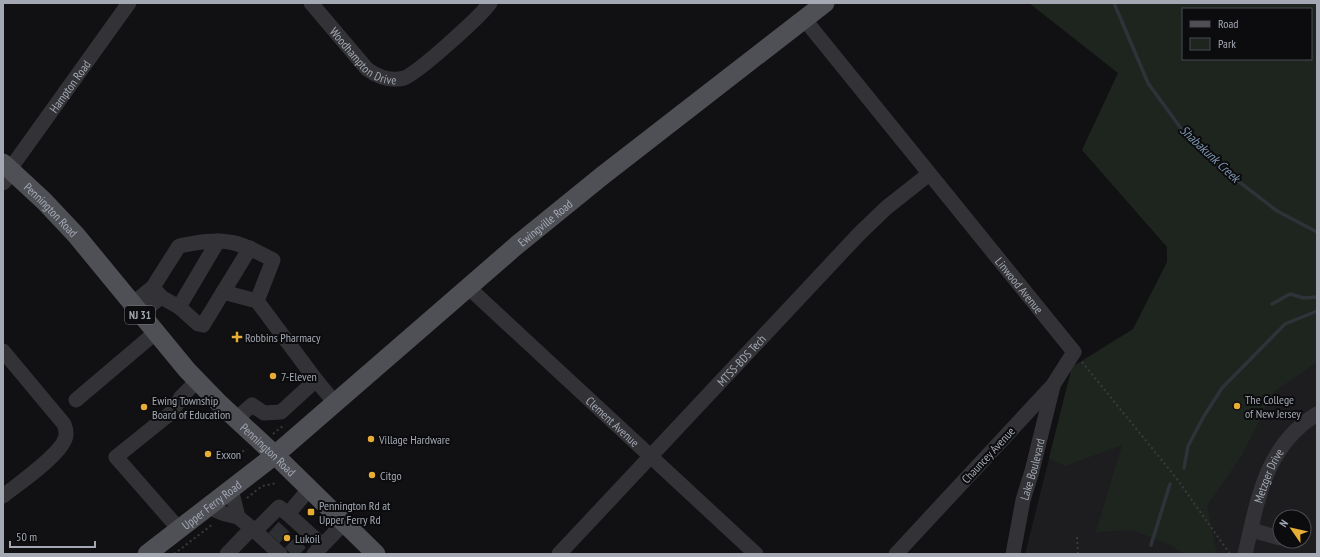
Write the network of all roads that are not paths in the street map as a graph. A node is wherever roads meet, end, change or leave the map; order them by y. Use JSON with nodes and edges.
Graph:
{"nodes":[{"id":1,"x":129,"y":3,"type":"edge"},
{"id":2,"x":310,"y":3,"type":"edge"},
{"id":3,"x":490,"y":3,"type":"edge"},
{"id":4,"x":825,"y":3,"type":"edge"},
{"id":5,"x":805,"y":20,"type":"junction"},
{"id":6,"x":7,"y":172,"type":"edge"},
{"id":7,"x":929,"y":174,"type":"junction"},
{"id":8,"x":218,"y":242,"type":"junction"},
{"id":9,"x":250,"y":248,"type":"junction"},
{"id":10,"x":469,"y":288,"type":"junction"},
{"id":11,"x":157,"y":292,"type":"junction"},
{"id":12,"x":224,"y":292,"type":"junction"},
{"id":13,"x":257,"y":301,"type":"junction"},
{"id":14,"x":179,"y":307,"type":"junction"},
{"id":15,"x":136,"y":309,"type":"junction"},
{"id":16,"x":155,"y":333,"type":"junction"},
{"id":17,"x":3,"y":351,"type":"edge"},
{"id":18,"x":1074,"y":352,"type":"joint"},
{"id":19,"x":197,"y":380,"type":"junction"},
{"id":20,"x":316,"y":380,"type":"junction"},
{"id":21,"x":1053,"y":385,"type":"junction"},
{"id":22,"x":76,"y":400,"type":"dead end"},
{"id":23,"x":335,"y":403,"type":"junction"},
{"id":24,"x":1317,"y":414,"type":"edge"},
{"id":25,"x":236,"y":419,"type":"junction"},
{"id":26,"x":275,"y":455,"type":"junction"},
{"id":27,"x":651,"y":456,"type":"junction"},
{"id":28,"x":231,"y":489,"type":"junction"},
{"id":29,"x":310,"y":489,"type":"junction"},
{"id":30,"x":3,"y":496,"type":"edge"},
{"id":31,"x":208,"y":507,"type":"junction"},
{"id":32,"x":238,"y":517,"type":"junction"},
{"id":33,"x":289,"y":520,"type":"junction"},
{"id":34,"x":344,"y":523,"type":"junction"},
{"id":35,"x":179,"y":529,"type":"junction"},
{"id":36,"x":254,"y":529,"type":"junction"},
{"id":37,"x":1251,"y":530,"type":"junction"},
{"id":38,"x":1272,"y":536,"type":"edge"},
{"id":39,"x":280,"y":549,"type":"edge"},
{"id":40,"x":318,"y":550,"type":"edge"},
{"id":41,"x":374,"y":553,"type":"edge"},
{"id":42,"x":148,"y":554,"type":"edge"},
{"id":43,"x":228,"y":554,"type":"edge"},
{"id":44,"x":559,"y":554,"type":"edge"},
{"id":45,"x":756,"y":554,"type":"edge"},
{"id":46,"x":896,"y":554,"type":"edge"},
{"id":47,"x":1013,"y":554,"type":"edge"},
{"id":48,"x":1246,"y":554,"type":"edge"}],
"edges":[{"from":1,"to":6,"type":"street","name":"Hampton Road"},
{"from":2,"to":3,"type":"street","name":"Woodhampton Drive"},
{"from":4,"to":5,"type":"main road","name":"Ewingville Road"},
{"from":5,"to":7,"type":"street","name":"Linwood Avenue"},
{"from":5,"to":10,"type":"main road","name":"Ewingville Road"},
{"from":6,"to":15,"type":"main road","name":"Pennington Road","number":"NJ 31"},
{"from":7,"to":18,"type":"street","name":"Linwood Avenue"},
{"from":7,"to":27,"type":"street","name":"MTSS-BDS Tech"},
{"from":8,"to":9,"type":"street"},
{"from":8,"to":11,"type":"street"},
{"from":8,"to":14,"type":"street"},
{"from":9,"to":12,"type":"street"},
{"from":9,"to":13,"type":"street"},
{"from":10,"to":23,"type":"main road","name":"Ewingville Road"},
{"from":10,"to":27,"type":"street","name":"Clement Avenue"},
{"from":11,"to":14,"type":"street"},
{"from":11,"to":15,"type":"street"},
{"from":12,"to":13,"type":"street"},
{"from":12,"to":14,"type":"street"},
{"from":13,"to":20,"type":"street"},
{"from":15,"to":16,"type":"main road","name":"Pennington Road","number":"NJ 31"},
{"from":16,"to":19,"type":"main road","name":"Pennington Road","number":"NJ 31"},
{"from":16,"to":22,"type":"street"},
{"from":17,"to":30,"type":"street"},
{"from":18,"to":21,"type":"street","name":"Chauncey Avenue"},
{"from":19,"to":25,"type":"main road","name":"Pennington Road","number":"NJ 31"},
{"from":19,"to":35,"type":"street"},
{"from":20,"to":23,"type":"street"},
{"from":20,"to":25,"type":"street"},
{"from":21,"to":46,"type":"street","name":"Chauncey Avenue"},
{"from":21,"to":47,"type":"street","name":"Lake Boulevard"},
{"from":23,"to":26,"type":"main road","name":"Ewingville Road"},
{"from":24,"to":37,"type":"street","name":"Metzger Drive"},
{"from":25,"to":26,"type":"main road","name":"Pennington Road","number":"NJ 31"},
{"from":26,"to":28,"type":"main road","name":"Upper Ferry Road"},
{"from":26,"to":29,"type":"main road","name":"Pennington Road","number":"NJ 31"},
{"from":27,"to":44,"type":"street","name":"MTSS-BDS Tech"},
{"from":27,"to":45,"type":"street","name":"Clement Avenue"},
{"from":28,"to":31,"type":"main road","name":"Upper Ferry Road"},
{"from":28,"to":32,"type":"street"},
{"from":29,"to":33,"type":"street"},
{"from":29,"to":34,"type":"main road","name":"Pennington Road","number":"NJ 31"},
{"from":31,"to":32,"type":"street"},
{"from":31,"to":35,"type":"main road","name":"Upper Ferry Road"},
{"from":32,"to":36,"type":"street"},
{"from":33,"to":36,"type":"street"},
{"from":33,"to":40,"type":"street"},
{"from":34,"to":40,"type":"street"},
{"from":34,"to":41,"type":"main road","name":"Pennington Road","number":"NJ 31"},
{"from":35,"to":42,"type":"main road","name":"Upper Ferry Road"},
{"from":36,"to":39,"type":"street"},
{"from":36,"to":43,"type":"street"},
{"from":37,"to":38,"type":"street"},
{"from":37,"to":48,"type":"street","name":"Metzger Drive"}]}
